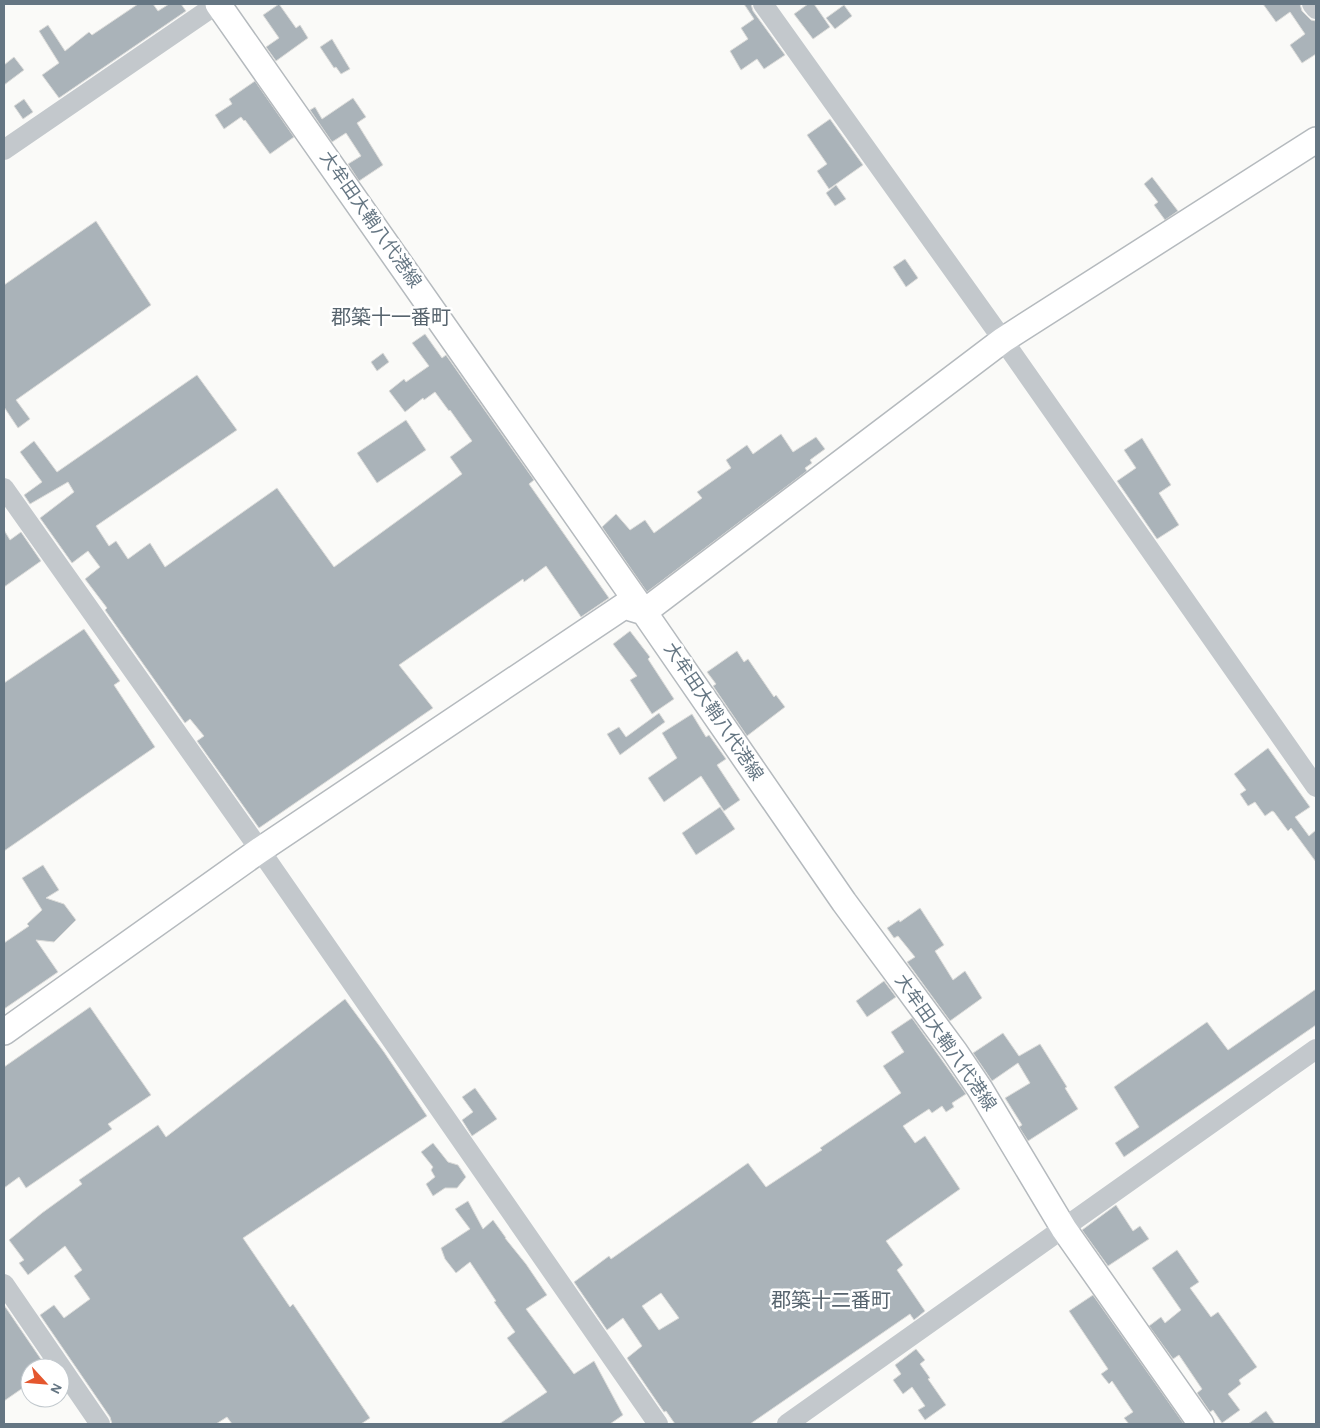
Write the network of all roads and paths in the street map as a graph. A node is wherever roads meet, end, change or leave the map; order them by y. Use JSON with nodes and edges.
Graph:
{"nodes":[{"id":1,"x":218,"y":4,"type":"edge"},
{"id":2,"x":763,"y":4,"type":"edge"},
{"id":3,"x":1312,"y":4,"type":"edge"},
{"id":4,"x":1316,"y":9,"type":"edge"},
{"id":5,"x":1316,"y":140,"type":"edge"},
{"id":6,"x":4,"y":150,"type":"edge"},
{"id":7,"x":1003,"y":340,"type":"junction"},
{"id":8,"x":4,"y":488,"type":"edge"},
{"id":9,"x":644,"y":612,"type":"junction"},
{"id":10,"x":1316,"y":787,"type":"edge"},
{"id":11,"x":260,"y":850,"type":"junction"},
{"id":12,"x":4,"y":1032,"type":"edge"},
{"id":13,"x":1316,"y":1050,"type":"edge"},
{"id":14,"x":1064,"y":1229,"type":"junction"},
{"id":15,"x":4,"y":1284,"type":"edge"},
{"id":16,"x":100,"y":1424,"type":"edge"},
{"id":17,"x":658,"y":1424,"type":"edge"},
{"id":18,"x":787,"y":1424,"type":"edge"},
{"id":19,"x":1201,"y":1424,"type":"edge"}],
"edges":[{"from":1,"to":6,"type":"street"},
{"from":1,"to":9,"type":"main road","name":"大牟田大鞘八代港線"},
{"from":2,"to":7,"type":"street"},
{"from":3,"to":4,"type":"street"},
{"from":5,"to":7,"type":"main road"},
{"from":7,"to":9,"type":"main road"},
{"from":7,"to":10,"type":"street"},
{"from":8,"to":11,"type":"street"},
{"from":9,"to":11,"type":"main road"},
{"from":9,"to":14,"type":"main road","name":"大牟田大鞘八代港線"},
{"from":11,"to":12,"type":"main road"},
{"from":11,"to":17,"type":"street"},
{"from":13,"to":14,"type":"street"},
{"from":14,"to":18,"type":"street"},
{"from":14,"to":19,"type":"main road","name":"大牟田大鞘八代港線"},
{"from":15,"to":16,"type":"street"}]}
